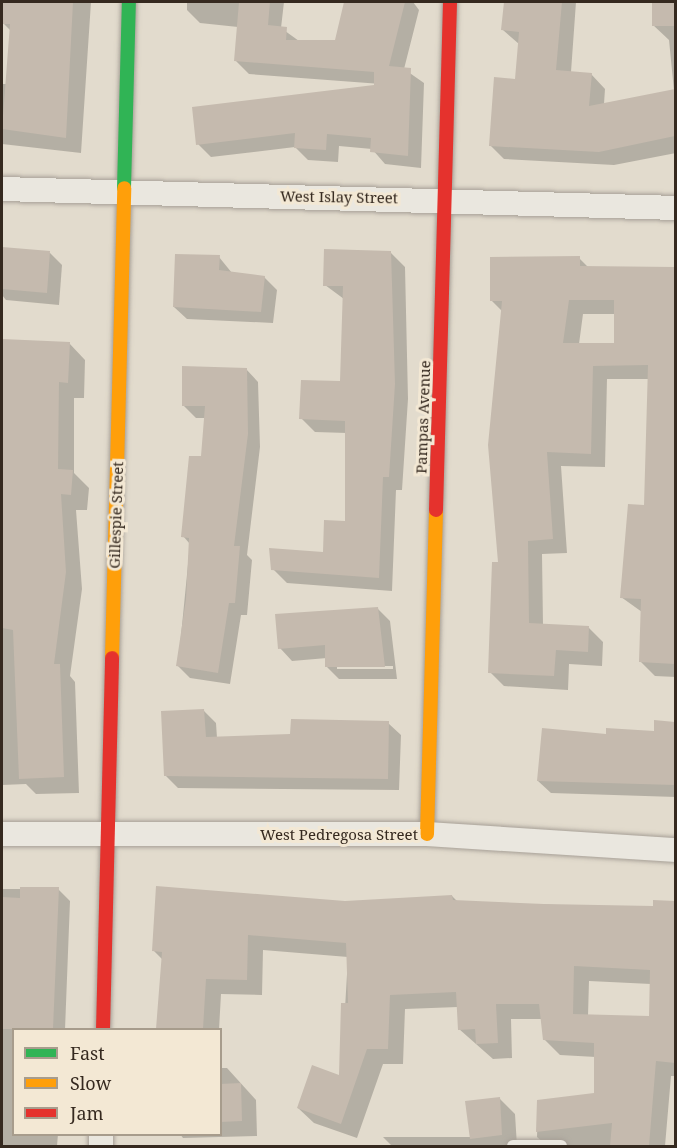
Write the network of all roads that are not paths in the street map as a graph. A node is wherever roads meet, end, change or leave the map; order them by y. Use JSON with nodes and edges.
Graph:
{"nodes":[{"id":1,"x":129,"y":2,"type":"edge"},
{"id":2,"x":450,"y":2,"type":"edge"},
{"id":3,"x":2,"y":189,"type":"edge"},
{"id":4,"x":124,"y":192,"type":"junction"},
{"id":5,"x":446,"y":200,"type":"junction"},
{"id":6,"x":675,"y":208,"type":"edge"},
{"id":7,"x":2,"y":834,"type":"edge"},
{"id":8,"x":427,"y":834,"type":"junction"},
{"id":9,"x":108,"y":837,"type":"junction"},
{"id":10,"x":675,"y":850,"type":"edge"},
{"id":11,"x":104,"y":1028,"type":"edge"},
{"id":12,"x":513,"y":1146,"type":"edge"},
{"id":13,"x":561,"y":1146,"type":"edge"}],
"edges":[{"from":1,"to":4,"type":"street","name":"Gillespie Street"},
{"from":2,"to":5,"type":"street","name":"Pampas Avenue"},
{"from":3,"to":4,"type":"street","name":"West Islay Street"},
{"from":4,"to":5,"type":"street","name":"West Islay Street"},
{"from":4,"to":9,"type":"street","name":"Gillespie Street"},
{"from":5,"to":6,"type":"street","name":"West Islay Street"},
{"from":5,"to":8,"type":"street","name":"Pampas Avenue"},
{"from":7,"to":9,"type":"street","name":"West Pedregosa Street"},
{"from":8,"to":9,"type":"street","name":"West Pedregosa Street"},
{"from":8,"to":10,"type":"street","name":"West Pedregosa Street"},
{"from":9,"to":11,"type":"street","name":"Gillespie Street"},
{"from":12,"to":13,"type":"lane"}]}
